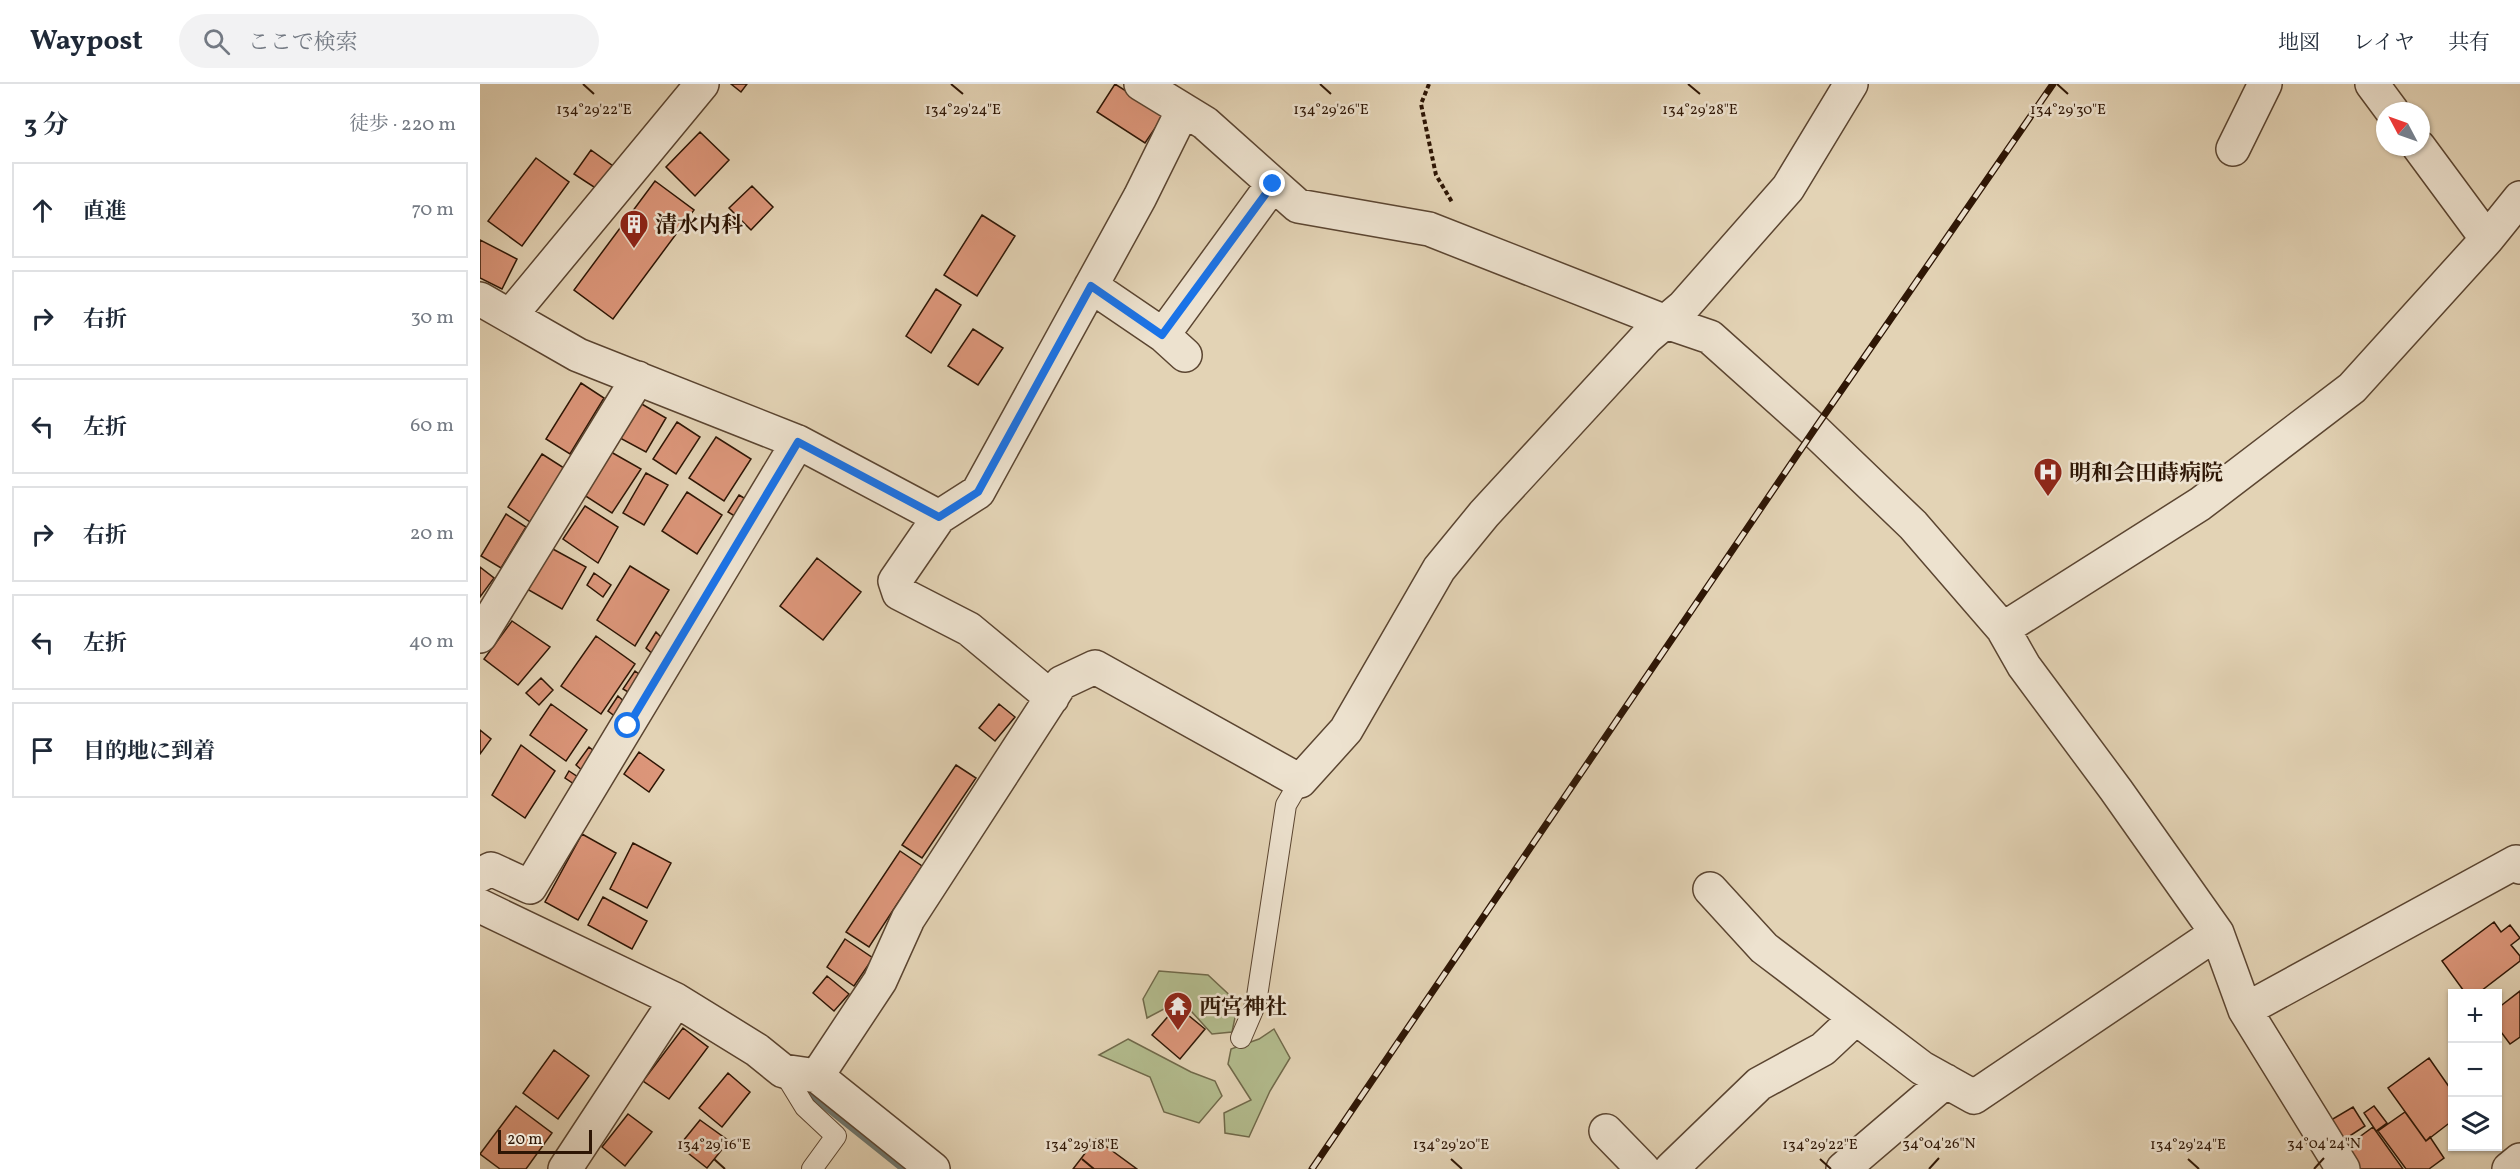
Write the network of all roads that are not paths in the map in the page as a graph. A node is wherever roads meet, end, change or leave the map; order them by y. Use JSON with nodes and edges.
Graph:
{"nodes":[{"id":1,"x":702,"y":84,"type":"edge"},
{"id":2,"x":1141,"y":84,"type":"edge"},
{"id":3,"x":1851,"y":84,"type":"edge"},
{"id":4,"x":2265,"y":84,"type":"edge"},
{"id":5,"x":2372,"y":84,"type":"edge"},
{"id":6,"x":2385,"y":102,"type":"edge"},
{"id":7,"x":1182,"y":110,"type":"junction"},
{"id":8,"x":2233,"y":149,"type":"dead end"},
{"id":9,"x":2426,"y":156,"type":"edge"},
{"id":10,"x":1273,"y":184,"type":"junction"},
{"id":11,"x":2520,"y":198,"type":"edge"},
{"id":12,"x":2487,"y":239,"type":"junction"},
{"id":13,"x":1091,"y":286,"type":"junction"},
{"id":14,"x":480,"y":299,"type":"edge"},
{"id":15,"x":510,"y":316,"type":"junction"},
{"id":16,"x":1666,"y":321,"type":"junction"},
{"id":17,"x":638,"y":378,"type":"junction"},
{"id":18,"x":798,"y":442,"type":"junction"},
{"id":19,"x":939,"y":517,"type":"junction"},
{"id":20,"x":2002,"y":629,"type":"junction"},
{"id":21,"x":480,"y":636,"type":"edge"},
{"id":22,"x":1052,"y":698,"type":"junction"},
{"id":23,"x":1300,"y":781,"type":"junction"},
{"id":24,"x":2520,"y":867,"type":"edge"},
{"id":25,"x":480,"y":874,"type":"edge"},
{"id":26,"x":1710,"y":889,"type":"dead end"},
{"id":27,"x":480,"y":906,"type":"edge"},
{"id":28,"x":2217,"y":933,"type":"junction"},
{"id":29,"x":676,"y":1000,"type":"junction"},
{"id":30,"x":2245,"y":1010,"type":"junction"},
{"id":31,"x":1856,"y":1018,"type":"junction"},
{"id":32,"x":1241,"y":1038,"type":"dead end"},
{"id":33,"x":800,"y":1073,"type":"junction"},
{"id":34,"x":1946,"y":1081,"type":"junction"},
{"id":35,"x":1606,"y":1131,"type":"dead end"},
{"id":36,"x":2520,"y":1160,"type":"edge"},
{"id":37,"x":565,"y":1169,"type":"edge"},
{"id":38,"x":812,"y":1169,"type":"edge"},
{"id":39,"x":933,"y":1169,"type":"edge"},
{"id":40,"x":1643,"y":1169,"type":"edge"},
{"id":41,"x":1671,"y":1169,"type":"edge"},
{"id":42,"x":1843,"y":1169,"type":"edge"},
{"id":43,"x":2343,"y":1169,"type":"edge"},
{"id":44,"x":2509,"y":1169,"type":"edge"}],
"edges":[{"from":1,"to":15,"type":"street"},
{"from":2,"to":7,"type":"street"},
{"from":3,"to":16,"type":"street"},
{"from":4,"to":8,"type":"street"},
{"from":5,"to":6,"type":"street"},
{"from":7,"to":10,"type":"street"},
{"from":7,"to":13,"type":"street"},
{"from":9,"to":12,"type":"street"},
{"from":10,"to":13,"type":"street"},
{"from":10,"to":16,"type":"street"},
{"from":11,"to":12,"type":"street"},
{"from":12,"to":20,"type":"street"},
{"from":13,"to":19,"type":"street"},
{"from":14,"to":15,"type":"street"},
{"from":15,"to":17,"type":"street"},
{"from":16,"to":20,"type":"street"},
{"from":16,"to":23,"type":"street"},
{"from":17,"to":18,"type":"street"},
{"from":17,"to":21,"type":"street"},
{"from":18,"to":19,"type":"street"},
{"from":18,"to":25,"type":"street"},
{"from":19,"to":22,"type":"street"},
{"from":20,"to":28,"type":"street"},
{"from":22,"to":23,"type":"street"},
{"from":22,"to":33,"type":"street"},
{"from":23,"to":32,"type":"lane"},
{"from":24,"to":30,"type":"street"},
{"from":26,"to":31,"type":"street"},
{"from":27,"to":29,"type":"street"},
{"from":28,"to":30,"type":"street"},
{"from":28,"to":34,"type":"street"},
{"from":29,"to":33,"type":"street"},
{"from":29,"to":37,"type":"street"},
{"from":30,"to":43,"type":"street"},
{"from":31,"to":34,"type":"street"},
{"from":31,"to":41,"type":"street"},
{"from":33,"to":38,"type":"lane"},
{"from":33,"to":39,"type":"street"},
{"from":34,"to":42,"type":"street"},
{"from":35,"to":40,"type":"street"},
{"from":36,"to":44,"type":"street"}]}
